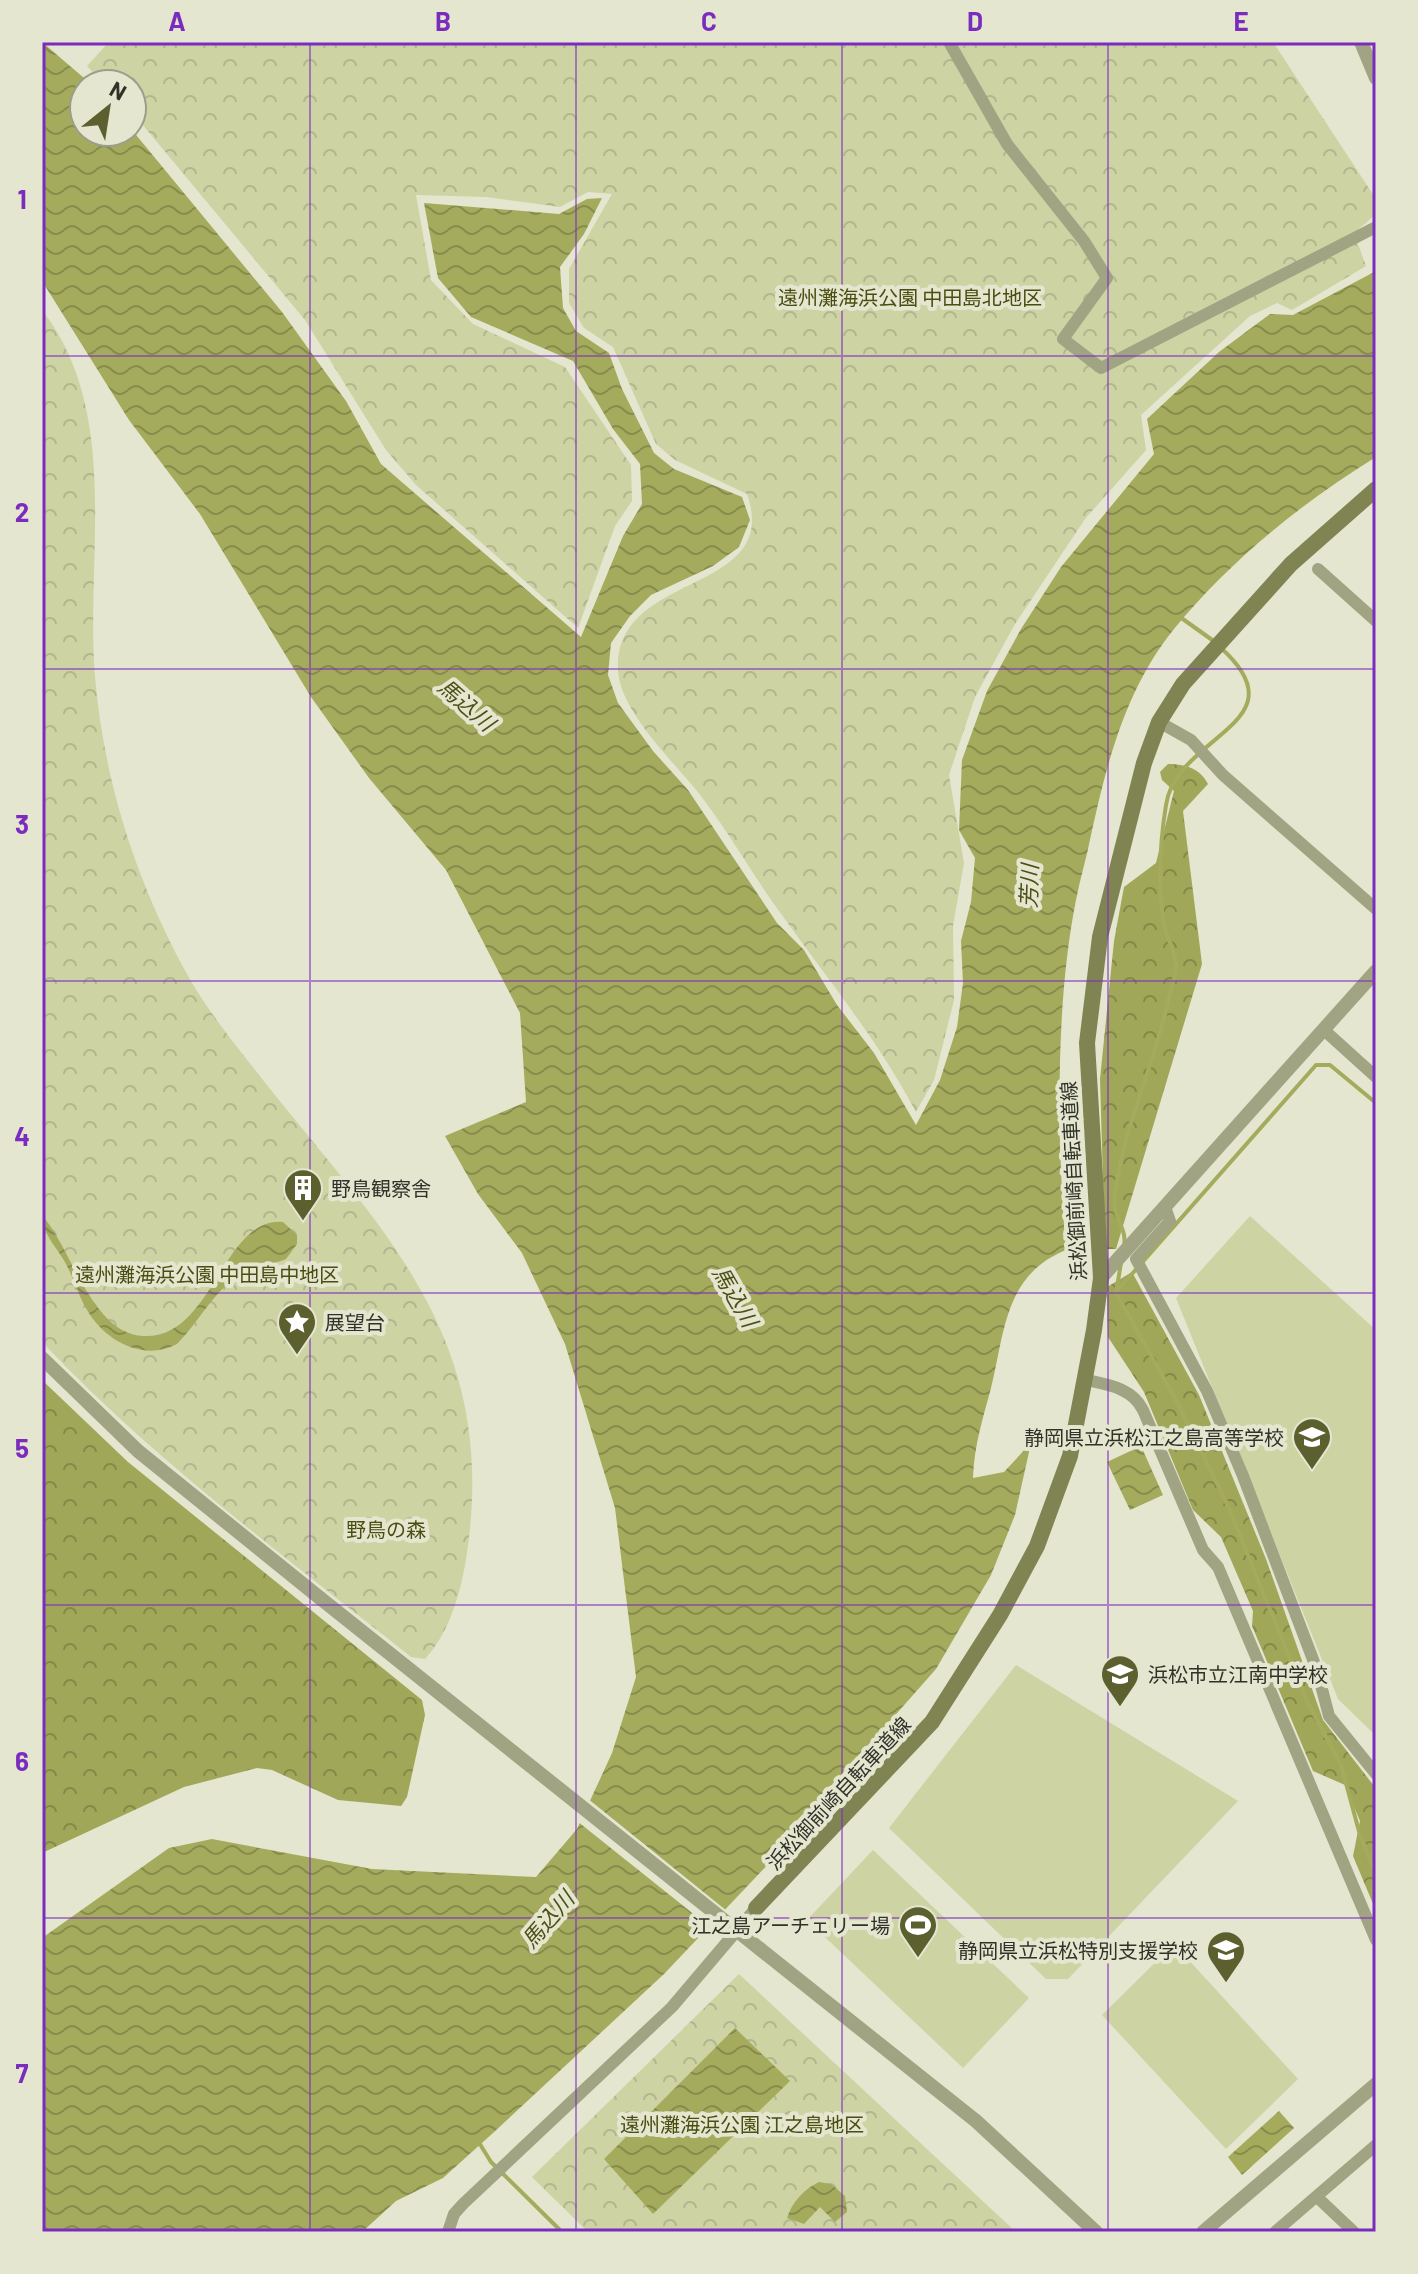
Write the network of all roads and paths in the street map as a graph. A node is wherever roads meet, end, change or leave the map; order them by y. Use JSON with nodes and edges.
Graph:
{"nodes":[{"id":1,"x":949,"y":42,"type":"edge"},
{"id":2,"x":1361,"y":42,"type":"edge"},
{"id":3,"x":1376,"y":78,"type":"edge"},
{"id":4,"x":1376,"y":227,"type":"edge"},
{"id":5,"x":1376,"y":489,"type":"edge"},
{"id":6,"x":1318,"y":569,"type":"dead end"},
{"id":7,"x":1376,"y":621,"type":"edge"},
{"id":8,"x":1159,"y":722,"type":"junction"},
{"id":9,"x":1376,"y":909,"type":"edge"},
{"id":10,"x":1376,"y":971,"type":"edge"},
{"id":11,"x":1324,"y":1030,"type":"junction"},
{"id":12,"x":1376,"y":1077,"type":"edge"},
{"id":13,"x":1165,"y":1207,"type":"junction"},
{"id":14,"x":1101,"y":1278,"type":"junction"},
{"id":15,"x":42,"y":1358,"type":"edge"},
{"id":16,"x":1086,"y":1380,"type":"junction"},
{"id":17,"x":1376,"y":1774,"type":"edge"},
{"id":18,"x":756,"y":1908,"type":"joint"},
{"id":19,"x":1376,"y":1940,"type":"edge"},
{"id":20,"x":1376,"y":2084,"type":"edge"},
{"id":21,"x":1376,"y":2145,"type":"edge"},
{"id":22,"x":1317,"y":2197,"type":"junction"},
{"id":23,"x":448,"y":2232,"type":"edge"},
{"id":24,"x":1096,"y":2232,"type":"edge"},
{"id":25,"x":1203,"y":2232,"type":"edge"},
{"id":26,"x":1275,"y":2232,"type":"edge"},
{"id":27,"x":1354,"y":2232,"type":"edge"}],
"edges":[{"from":1,"to":4,"type":"street"},
{"from":2,"to":3,"type":"street"},
{"from":5,"to":8,"type":"main road","name":"浜松御前崎自転車道線"},
{"from":6,"to":7,"type":"street"},
{"from":8,"to":9,"type":"street"},
{"from":8,"to":14,"type":"main road","name":"浜松御前崎自転車道線"},
{"from":10,"to":11,"type":"street"},
{"from":11,"to":12,"type":"street"},
{"from":11,"to":13,"type":"street"},
{"from":13,"to":14,"type":"street"},
{"from":13,"to":17,"type":"street"},
{"from":14,"to":16,"type":"main road","name":"浜松御前崎自転車道線"},
{"from":15,"to":24,"type":"street","bridge":true},
{"from":16,"to":18,"type":"main road","name":"浜松御前崎自転車道線"},
{"from":16,"to":19,"type":"street"},
{"from":18,"to":23,"type":"street"},
{"from":20,"to":25,"type":"street"},
{"from":21,"to":22,"type":"street"},
{"from":22,"to":26,"type":"street"},
{"from":22,"to":27,"type":"street"}]}
